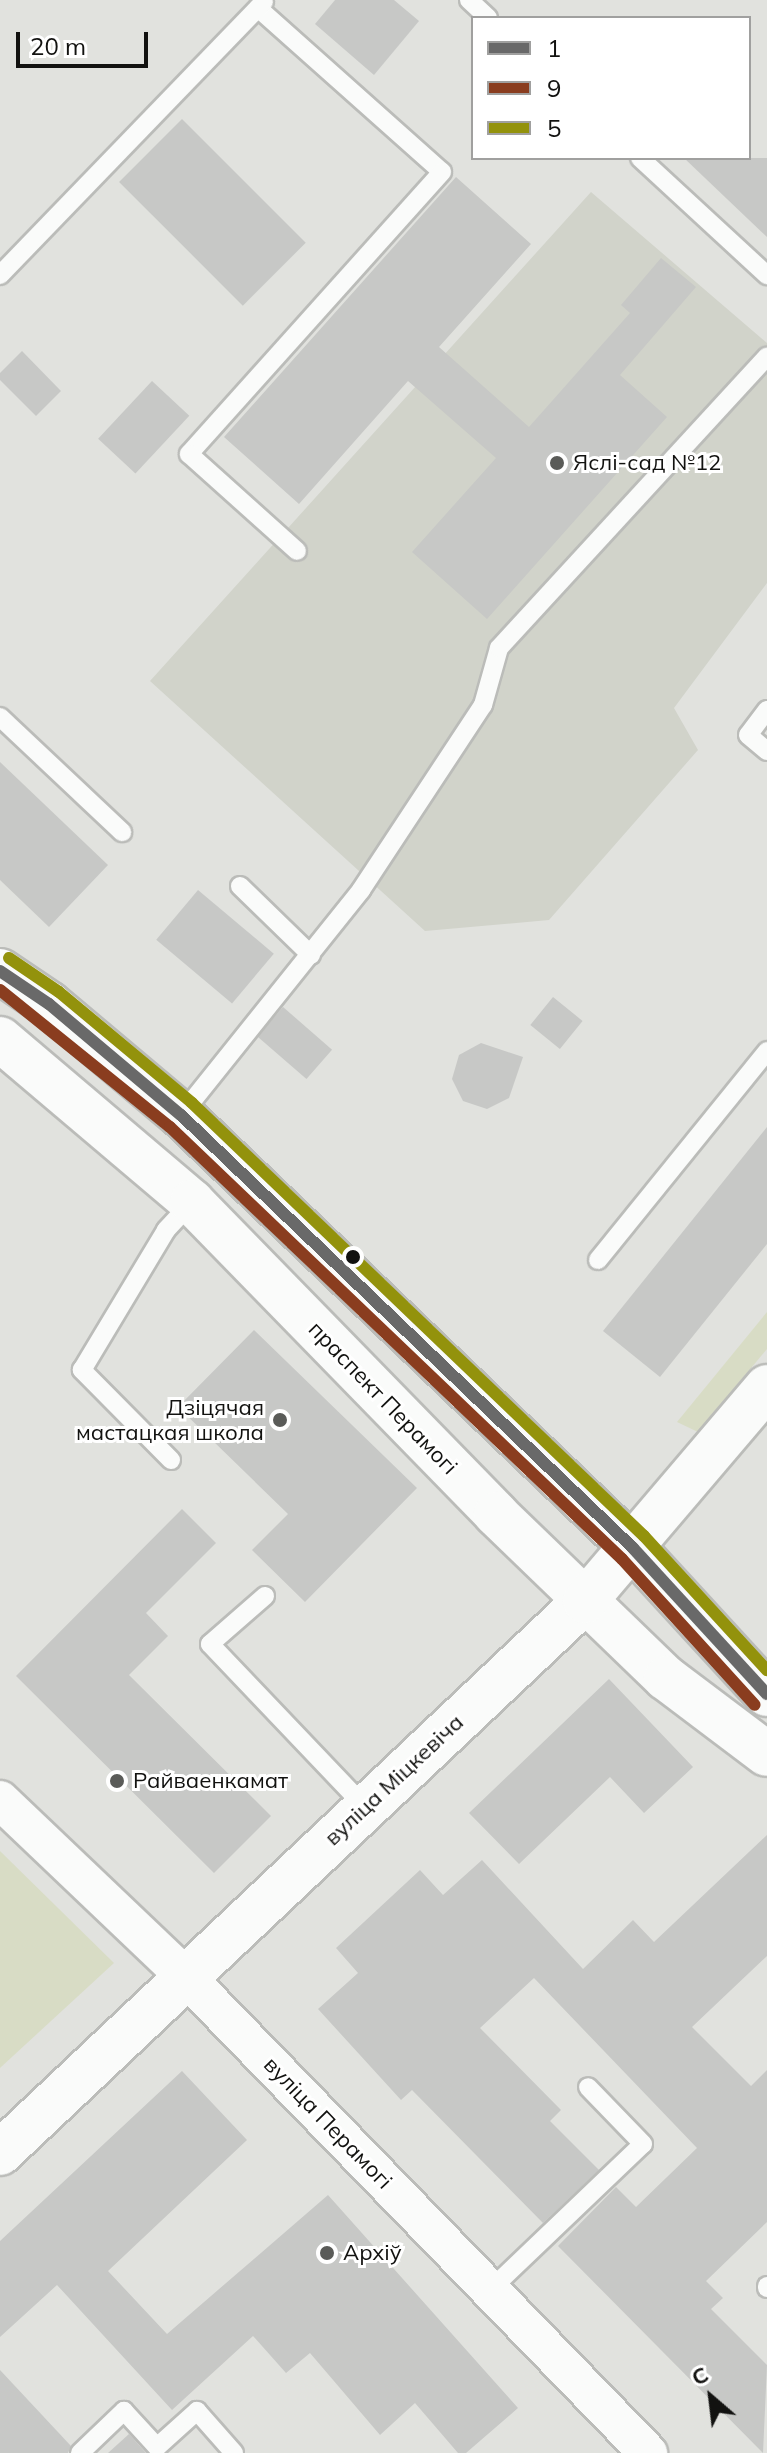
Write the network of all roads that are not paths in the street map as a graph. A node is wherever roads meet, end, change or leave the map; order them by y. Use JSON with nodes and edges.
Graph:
{"nodes":[{"id":1,"x":469,"y":0,"type":"edge"},
{"id":2,"x":262,"y":4,"type":"edge"},
{"id":3,"x":486,"y":16,"type":"edge"},
{"id":4,"x":642,"y":160,"type":"edge"},
{"id":5,"x":0,"y":275,"type":"edge"},
{"id":6,"x":767,"y":275,"type":"edge"},
{"id":7,"x":767,"y":357,"type":"edge"},
{"id":8,"x":297,"y":551,"type":"dead end"},
{"id":9,"x":767,"y":710,"type":"edge"},
{"id":10,"x":0,"y":717,"type":"edge"},
{"id":11,"x":767,"y":751,"type":"edge"},
{"id":12,"x":122,"y":832,"type":"dead end"},
{"id":13,"x":240,"y":886,"type":"dead end"},
{"id":14,"x":311,"y":955,"type":"junction"},
{"id":15,"x":0,"y":971,"type":"edge"},
{"id":16,"x":0,"y":1039,"type":"edge"},
{"id":17,"x":767,"y":1051,"type":"edge"},
{"id":18,"x":181,"y":1115,"type":"junction"},
{"id":19,"x":192,"y":1202,"type":"junction"},
{"id":20,"x":598,"y":1260,"type":"dead end"},
{"id":21,"x":767,"y":1387,"type":"edge"},
{"id":22,"x":171,"y":1460,"type":"dead end"},
{"id":23,"x":633,"y":1548,"type":"junction"},
{"id":24,"x":265,"y":1596,"type":"dead end"},
{"id":25,"x":585,"y":1601,"type":"junction"},
{"id":26,"x":767,"y":1694,"type":"edge"},
{"id":27,"x":767,"y":1754,"type":"edge"},
{"id":28,"x":0,"y":1800,"type":"edge"},
{"id":29,"x":365,"y":1807,"type":"junction"},
{"id":30,"x":185,"y":1976,"type":"junction"},
{"id":31,"x":588,"y":2087,"type":"dead end"},
{"id":32,"x":0,"y":2153,"type":"edge"},
{"id":33,"x":490,"y":2290,"type":"junction"},
{"id":34,"x":80,"y":2453,"type":"edge"},
{"id":35,"x":234,"y":2453,"type":"edge"},
{"id":36,"x":648,"y":2453,"type":"edge"}],
"edges":[{"from":1,"to":3,"type":"lane"},
{"from":2,"to":5,"type":"lane"},
{"from":2,"to":8,"type":"lane"},
{"from":4,"to":6,"type":"lane"},
{"from":7,"to":14,"type":"lane"},
{"from":9,"to":11,"type":"lane"},
{"from":10,"to":12,"type":"lane"},
{"from":13,"to":14,"type":"lane"},
{"from":14,"to":18,"type":"lane"},
{"from":15,"to":18,"type":"main road"},
{"from":16,"to":19,"type":"main road","name":"праспект Перамогі"},
{"from":17,"to":20,"type":"lane"},
{"from":18,"to":23,"type":"main road"},
{"from":19,"to":22,"type":"lane"},
{"from":19,"to":25,"type":"main road","name":"праспект Перамогі"},
{"from":21,"to":23,"type":"main road","name":"вуліца Міцкевіча"},
{"from":23,"to":25,"type":"main road","name":"вуліца Міцкевіча"},
{"from":23,"to":26,"type":"main road"},
{"from":24,"to":29,"type":"lane"},
{"from":25,"to":27,"type":"main road","name":"праспект Перамогі"},
{"from":25,"to":29,"type":"main road","name":"вуліца Міцкевіча"},
{"from":28,"to":30,"type":"street","name":"вуліца Перамогі"},
{"from":29,"to":30,"type":"main road","name":"вуліца Міцкевіча"},
{"from":30,"to":32,"type":"main road","name":"вуліца Міцкевіча"},
{"from":30,"to":33,"type":"street","name":"вуліца Перамогі"},
{"from":31,"to":33,"type":"lane"},
{"from":33,"to":36,"type":"street","name":"вуліца Перамогі"},
{"from":34,"to":35,"type":"lane"}]}
